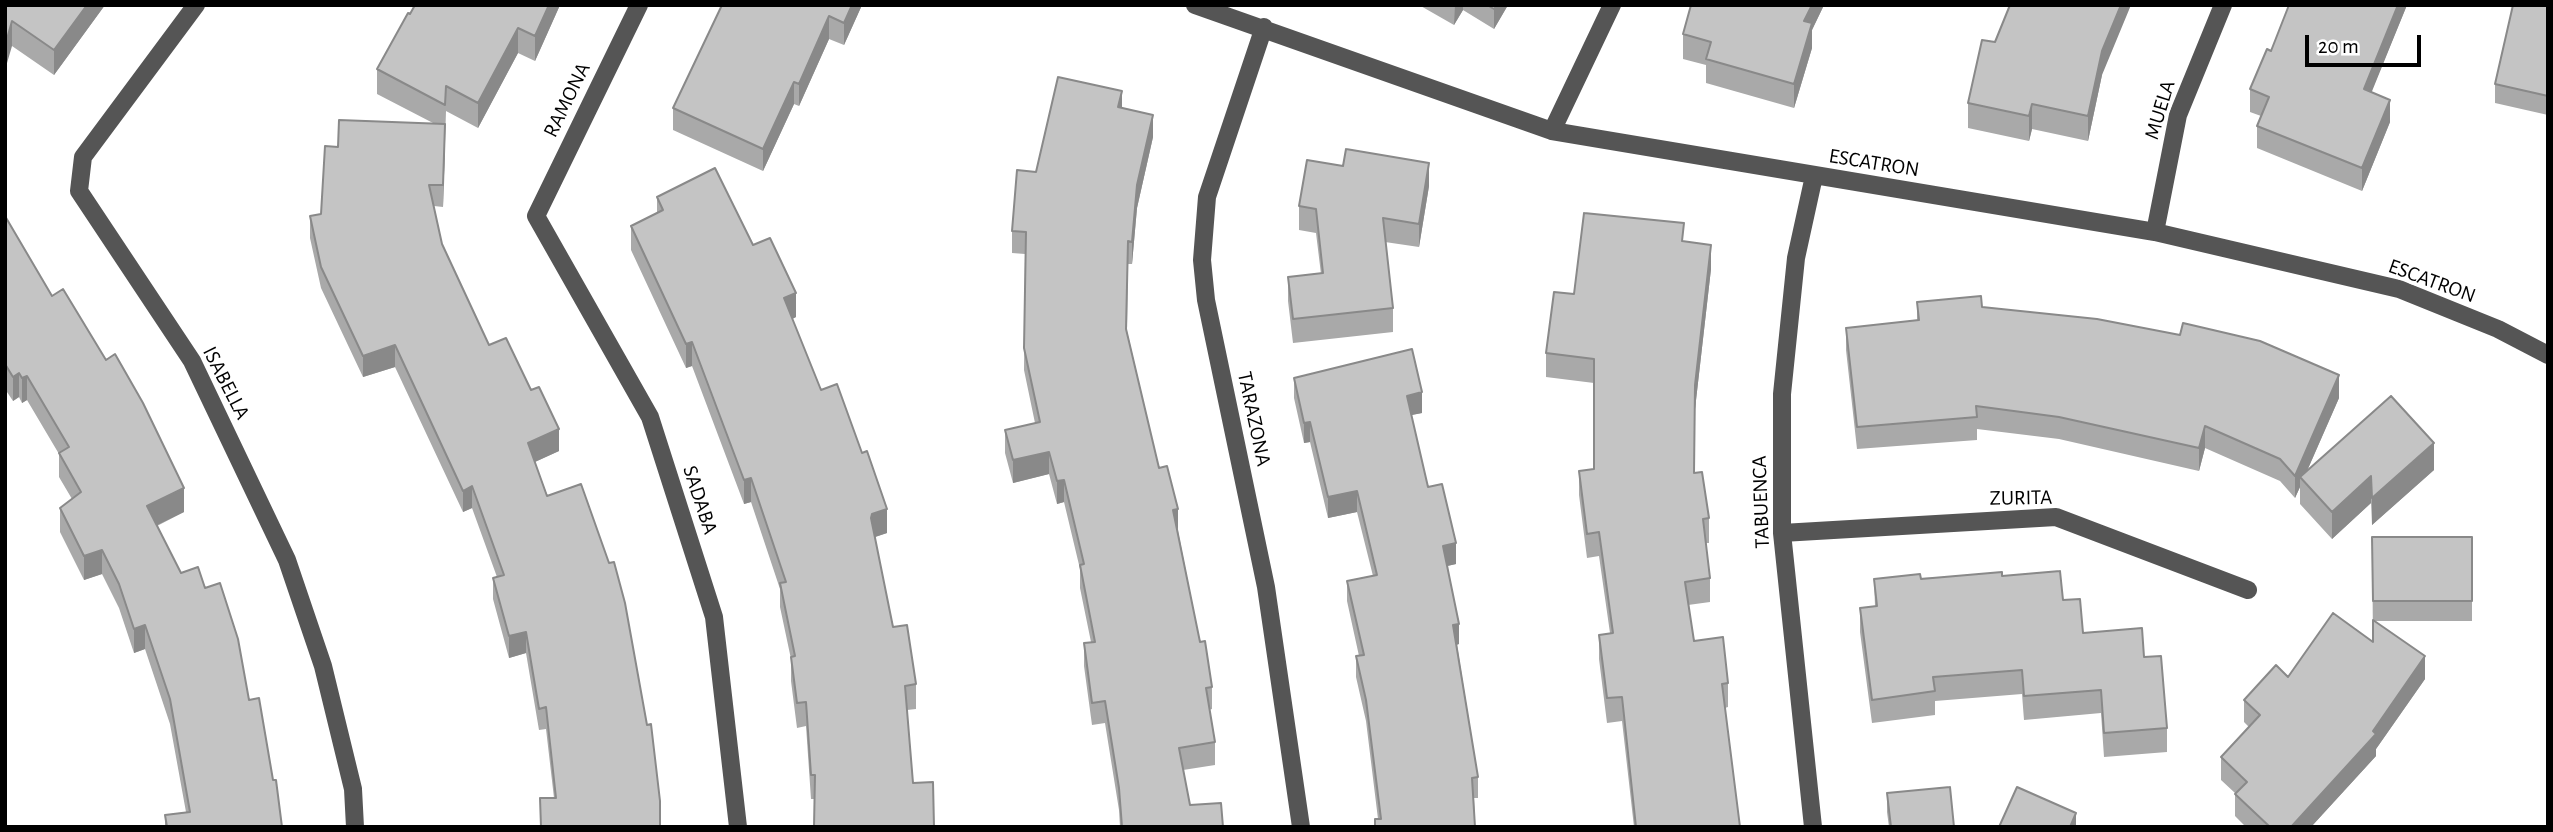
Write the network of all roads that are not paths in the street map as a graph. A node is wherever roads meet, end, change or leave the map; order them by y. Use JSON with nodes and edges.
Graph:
{"nodes":[{"id":1,"x":196,"y":5,"type":"edge"},
{"id":2,"x":639,"y":5,"type":"edge"},
{"id":3,"x":1195,"y":5,"type":"edge"},
{"id":4,"x":1612,"y":5,"type":"edge"},
{"id":5,"x":2222,"y":5,"type":"edge"},
{"id":6,"x":1264,"y":27,"type":"junction"},
{"id":7,"x":1552,"y":131,"type":"junction"},
{"id":8,"x":1814,"y":176,"type":"junction"},
{"id":9,"x":536,"y":216,"type":"joint"},
{"id":10,"x":2155,"y":232,"type":"junction"},
{"id":11,"x":2548,"y":355,"type":"edge"},
{"id":12,"x":1782,"y":533,"type":"junction"},
{"id":13,"x":2248,"y":590,"type":"dead end"},
{"id":14,"x":355,"y":827,"type":"edge"},
{"id":15,"x":738,"y":827,"type":"edge"},
{"id":16,"x":1301,"y":827,"type":"edge"},
{"id":17,"x":1814,"y":827,"type":"edge"}],
"edges":[{"from":1,"to":14,"type":"street","name":"ISABELLA"},
{"from":2,"to":9,"type":"street","name":"RAMONA"},
{"from":3,"to":6,"type":"street","name":"ESCATRON"},
{"from":4,"to":7,"type":"street"},
{"from":5,"to":10,"type":"street","name":"MUELA"},
{"from":6,"to":7,"type":"street","name":"ESCATRON"},
{"from":6,"to":16,"type":"street","name":"TARAZONA"},
{"from":7,"to":8,"type":"street","name":"ESCATRON"},
{"from":8,"to":10,"type":"street","name":"ESCATRON"},
{"from":8,"to":12,"type":"street","name":"TABUENCA"},
{"from":9,"to":15,"type":"street","name":"SADABA"},
{"from":10,"to":11,"type":"street","name":"ESCATRON"},
{"from":12,"to":13,"type":"street","name":"ZURITA"},
{"from":12,"to":17,"type":"street","name":"TABUENCA"}]}
